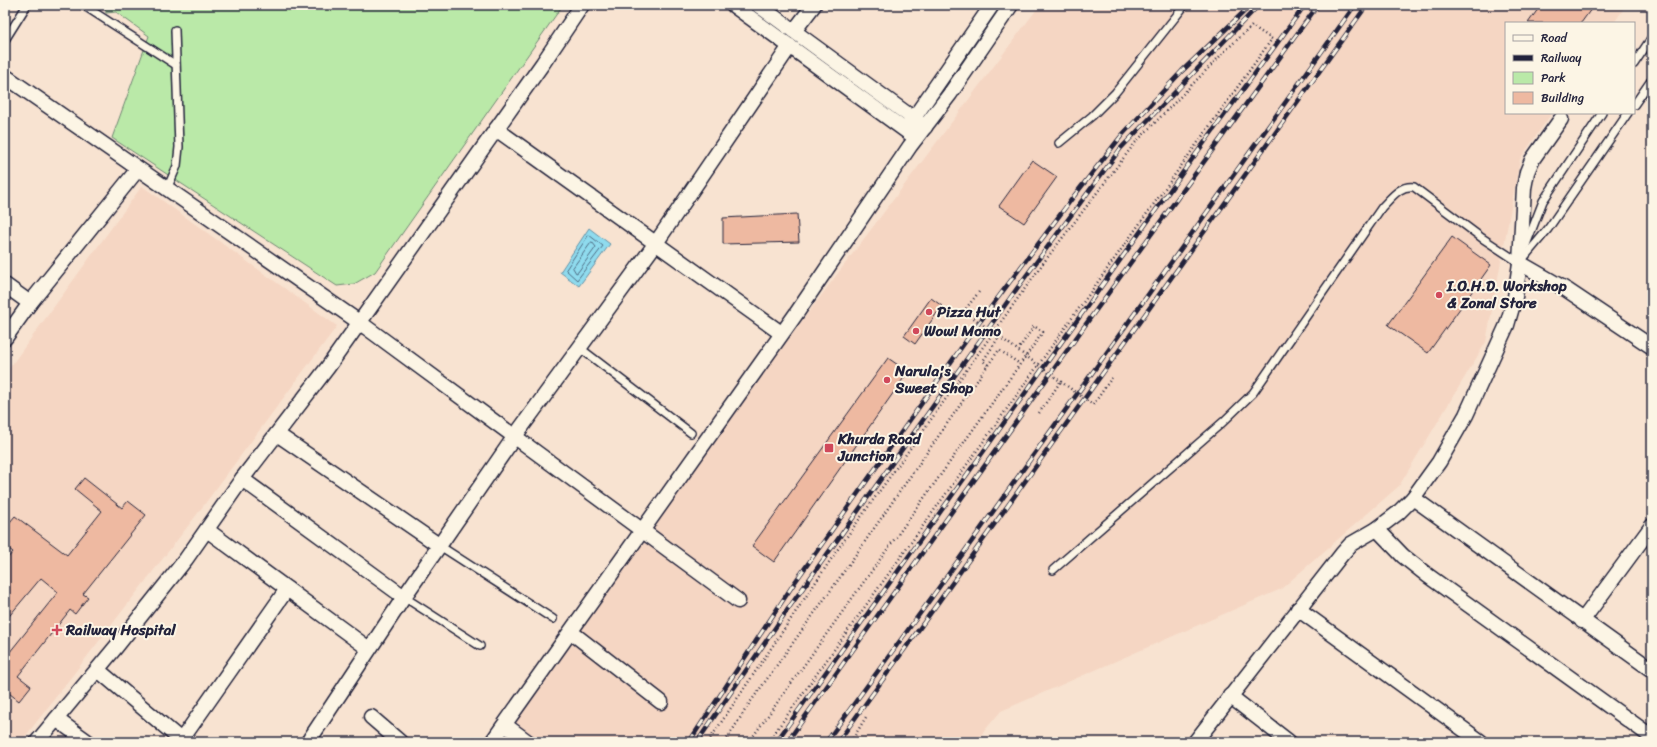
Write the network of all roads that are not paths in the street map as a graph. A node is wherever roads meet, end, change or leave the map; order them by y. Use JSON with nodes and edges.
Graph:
{"nodes":[{"id":1,"x":27,"y":5,"type":"edge"},
{"id":2,"x":83,"y":5,"type":"edge"},
{"id":3,"x":582,"y":5,"type":"edge"},
{"id":4,"x":733,"y":5,"type":"edge"},
{"id":5,"x":758,"y":5,"type":"edge"},
{"id":6,"x":814,"y":5,"type":"edge"},
{"id":7,"x":992,"y":5,"type":"edge"},
{"id":8,"x":1011,"y":5,"type":"edge"},
{"id":9,"x":1184,"y":5,"type":"edge"},
{"id":10,"x":175,"y":30,"type":"dead end"},
{"id":11,"x":794,"y":31,"type":"junction"},
{"id":12,"x":1652,"y":37,"type":"edge"},
{"id":13,"x":5,"y":40,"type":"edge"},
{"id":14,"x":790,"y":46,"type":"junction"},
{"id":15,"x":1635,"y":62,"type":"edge"},
{"id":16,"x":176,"y":65,"type":"junction"},
{"id":17,"x":5,"y":76,"type":"edge"},
{"id":18,"x":1652,"y":79,"type":"edge"},
{"id":19,"x":1635,"y":104,"type":"edge"},
{"id":20,"x":1601,"y":114,"type":"edge"},
{"id":21,"x":1627,"y":114,"type":"edge"},
{"id":22,"x":1561,"y":119,"type":"dead end"},
{"id":23,"x":920,"y":123,"type":"junction"},
{"id":24,"x":496,"y":129,"type":"junction"},
{"id":25,"x":911,"y":134,"type":"junction"},
{"id":26,"x":1059,"y":143,"type":"dead end"},
{"id":27,"x":138,"y":169,"type":"junction"},
{"id":28,"x":167,"y":189,"type":"junction"},
{"id":29,"x":656,"y":242,"type":"junction"},
{"id":30,"x":1520,"y":263,"type":"junction"},
{"id":31,"x":5,"y":285,"type":"edge"},
{"id":32,"x":30,"y":303,"type":"junction"},
{"id":33,"x":359,"y":322,"type":"junction"},
{"id":34,"x":781,"y":333,"type":"junction"},
{"id":35,"x":5,"y":338,"type":"edge"},
{"id":36,"x":1652,"y":347,"type":"edge"},
{"id":37,"x":580,"y":348,"type":"junction"},
{"id":38,"x":691,"y":433,"type":"dead end"},
{"id":39,"x":277,"y":434,"type":"junction"},
{"id":40,"x":516,"y":436,"type":"junction"},
{"id":41,"x":242,"y":479,"type":"junction"},
{"id":42,"x":1413,"y":498,"type":"junction"},
{"id":43,"x":1652,"y":526,"type":"edge"},
{"id":44,"x":1377,"y":529,"type":"junction"},
{"id":45,"x":207,"y":530,"type":"junction"},
{"id":46,"x":642,"y":531,"type":"junction"},
{"id":47,"x":440,"y":546,"type":"junction"},
{"id":48,"x":1053,"y":570,"type":"dead end"},
{"id":49,"x":287,"y":589,"type":"junction"},
{"id":50,"x":404,"y":597,"type":"junction"},
{"id":51,"x":738,"y":601,"type":"dead end"},
{"id":52,"x":1298,"y":609,"type":"junction"},
{"id":53,"x":553,"y":619,"type":"dead end"},
{"id":54,"x":1582,"y":621,"type":"junction"},
{"id":55,"x":570,"y":632,"type":"junction"},
{"id":56,"x":480,"y":646,"type":"dead end"},
{"id":57,"x":369,"y":649,"type":"junction"},
{"id":58,"x":98,"y":670,"type":"junction"},
{"id":59,"x":1652,"y":670,"type":"edge"},
{"id":60,"x":1230,"y":696,"type":"junction"},
{"id":61,"x":661,"y":702,"type":"dead end"},
{"id":62,"x":371,"y":717,"type":"dead end"},
{"id":63,"x":56,"y":719,"type":"junction"},
{"id":64,"x":505,"y":725,"type":"junction"},
{"id":65,"x":1652,"y":738,"type":"edge"},
{"id":66,"x":181,"y":741,"type":"edge"},
{"id":67,"x":37,"y":742,"type":"edge"},
{"id":68,"x":88,"y":742,"type":"edge"},
{"id":69,"x":308,"y":742,"type":"edge"},
{"id":70,"x":400,"y":742,"type":"edge"},
{"id":71,"x":492,"y":742,"type":"edge"},
{"id":72,"x":528,"y":742,"type":"edge"},
{"id":73,"x":1196,"y":742,"type":"edge"},
{"id":74,"x":1289,"y":742,"type":"edge"},
{"id":75,"x":1481,"y":742,"type":"edge"},
{"id":76,"x":1649,"y":742,"type":"edge"}],
"edges":[{"from":1,"to":13,"type":"lane"},
{"from":2,"to":16,"type":"lane"},
{"from":3,"to":24,"type":"street"},
{"from":4,"to":14,"type":"street"},
{"from":5,"to":11,"type":"street"},
{"from":6,"to":11,"type":"street"},
{"from":7,"to":23,"type":"street"},
{"from":8,"to":23,"type":"street"},
{"from":9,"to":26,"type":"lane"},
{"from":10,"to":16,"type":"lane"},
{"from":11,"to":23,"type":"street"},
{"from":12,"to":15,"type":"lane"},
{"from":14,"to":25,"type":"street"},
{"from":14,"to":29,"type":"street"},
{"from":16,"to":28,"type":"lane"},
{"from":17,"to":27,"type":"street"},
{"from":18,"to":19,"type":"lane"},
{"from":20,"to":30,"type":"lane"},
{"from":21,"to":30,"type":"lane"},
{"from":22,"to":30,"type":"street"},
{"from":23,"to":25,"type":"street"},
{"from":24,"to":29,"type":"street"},
{"from":24,"to":33,"type":"street"},
{"from":25,"to":34,"type":"street"},
{"from":27,"to":28,"type":"street"},
{"from":27,"to":32,"type":"street"},
{"from":28,"to":33,"type":"street"},
{"from":29,"to":34,"type":"street"},
{"from":29,"to":37,"type":"street"},
{"from":30,"to":36,"type":"street"},
{"from":30,"to":42,"type":"street"},
{"from":30,"to":48,"type":"lane"},
{"from":31,"to":32,"type":"street"},
{"from":32,"to":35,"type":"street"},
{"from":33,"to":39,"type":"street"},
{"from":33,"to":40,"type":"street"},
{"from":34,"to":46,"type":"street"},
{"from":37,"to":38,"type":"lane"},
{"from":37,"to":40,"type":"street"},
{"from":39,"to":41,"type":"street"},
{"from":39,"to":47,"type":"street"},
{"from":40,"to":46,"type":"street"},
{"from":40,"to":47,"type":"street"},
{"from":41,"to":45,"type":"street"},
{"from":41,"to":50,"type":"street"},
{"from":42,"to":44,"type":"street"},
{"from":42,"to":54,"type":"street"},
{"from":43,"to":54,"type":"street"},
{"from":44,"to":52,"type":"street"},
{"from":44,"to":65,"type":"street"},
{"from":45,"to":49,"type":"street"},
{"from":45,"to":58,"type":"street"},
{"from":46,"to":51,"type":"street"},
{"from":46,"to":55,"type":"street"},
{"from":47,"to":50,"type":"street"},
{"from":47,"to":53,"type":"lane"},
{"from":49,"to":57,"type":"street"},
{"from":49,"to":66,"type":"street"},
{"from":50,"to":56,"type":"lane"},
{"from":50,"to":57,"type":"street"},
{"from":52,"to":60,"type":"street"},
{"from":52,"to":75,"type":"street"},
{"from":54,"to":59,"type":"street"},
{"from":55,"to":61,"type":"street"},
{"from":55,"to":64,"type":"street"},
{"from":57,"to":69,"type":"street"},
{"from":58,"to":63,"type":"street"},
{"from":58,"to":66,"type":"street"},
{"from":60,"to":73,"type":"street"},
{"from":60,"to":74,"type":"street"},
{"from":62,"to":70,"type":"street"},
{"from":63,"to":67,"type":"street"},
{"from":63,"to":68,"type":"street"},
{"from":64,"to":71,"type":"street"},
{"from":64,"to":72,"type":"street"},
{"from":65,"to":76,"type":"street"}]}
